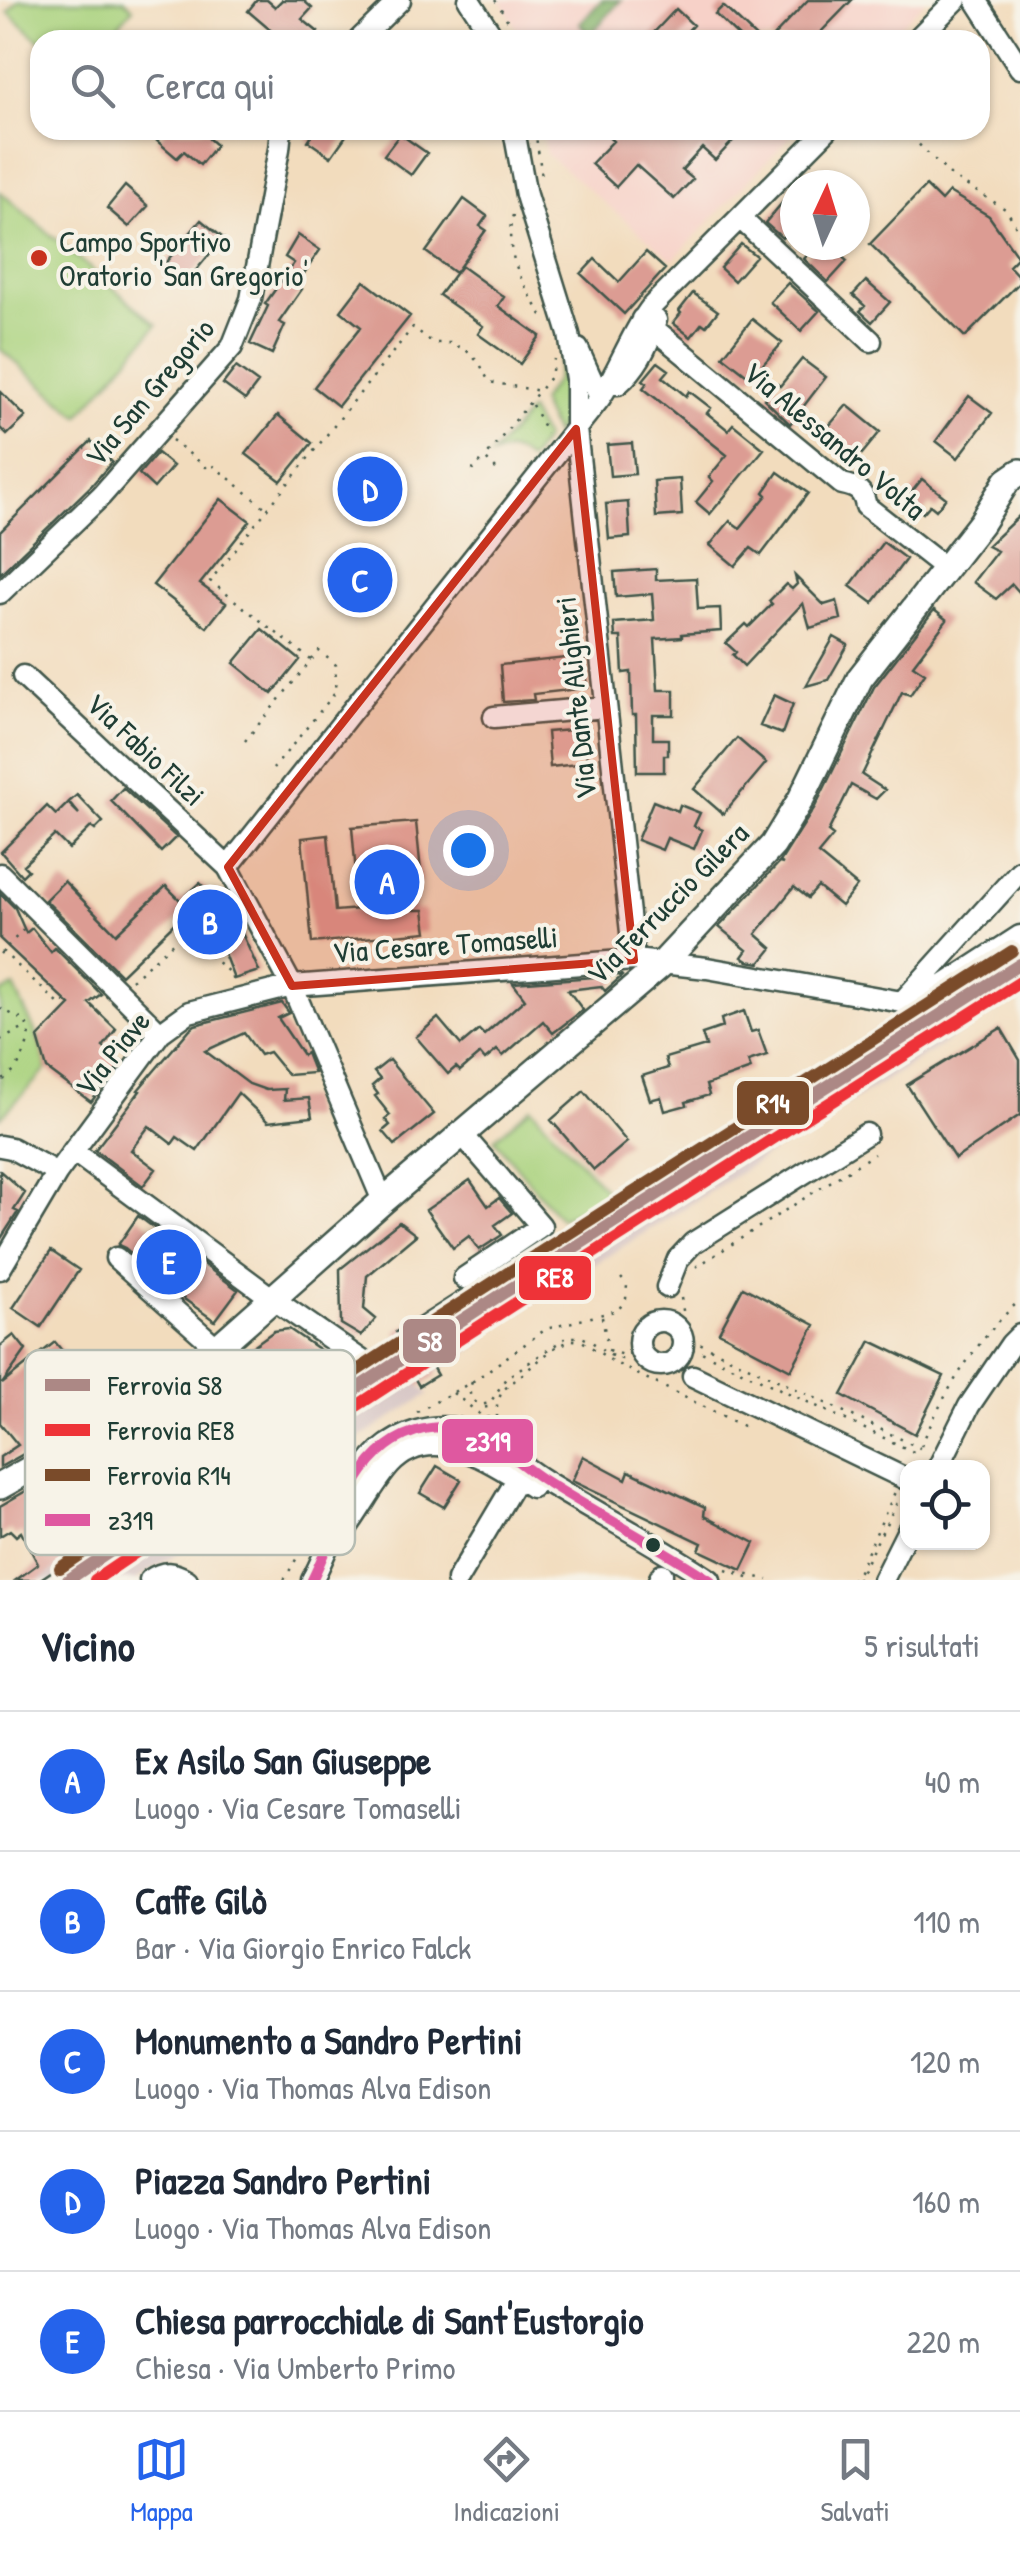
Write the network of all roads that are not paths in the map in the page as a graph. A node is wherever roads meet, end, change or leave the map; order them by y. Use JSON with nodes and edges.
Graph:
{"nodes":[{"id":1,"x":400,"y":0,"type":"edge"},
{"id":2,"x":469,"y":0,"type":"edge"},
{"id":3,"x":956,"y":0,"type":"edge"},
{"id":4,"x":976,"y":0,"type":"edge"},
{"id":5,"x":369,"y":30,"type":"edge"},
{"id":6,"x":488,"y":30,"type":"edge"},
{"id":7,"x":926,"y":30,"type":"edge"},
{"id":8,"x":1020,"y":68,"type":"edge"},
{"id":9,"x":280,"y":140,"type":"edge"},
{"id":10,"x":516,"y":140,"type":"edge"},
{"id":11,"x":816,"y":140,"type":"edge"},
{"id":12,"x":740,"y":218,"type":"junction"},
{"id":13,"x":648,"y":324,"type":"junction"},
{"id":14,"x":570,"y":334,"type":"junction"},
{"id":15,"x":871,"y":341,"type":"dead end"},
{"id":16,"x":623,"y":356,"type":"junction"},
{"id":17,"x":586,"y":365,"type":"junction"},
{"id":18,"x":600,"y":398,"type":"junction"},
{"id":19,"x":576,"y":429,"type":"junction"},
{"id":20,"x":1020,"y":472,"type":"edge"},
{"id":21,"x":1020,"y":491,"type":"edge"},
{"id":22,"x":980,"y":523,"type":"junction"},
{"id":23,"x":945,"y":568,"type":"junction"},
{"id":24,"x":0,"y":593,"type":"edge"},
{"id":25,"x":23,"y":676,"type":"dead end"},
{"id":26,"x":606,"y":708,"type":"junction"},
{"id":27,"x":494,"y":717,"type":"dead end"},
{"id":28,"x":228,"y":867,"type":"junction"},
{"id":29,"x":1020,"y":871,"type":"edge"},
{"id":30,"x":0,"y":874,"type":"edge"},
{"id":31,"x":1020,"y":936,"type":"edge"},
{"id":32,"x":634,"y":960,"type":"junction"},
{"id":33,"x":662,"y":964,"type":"junction"},
{"id":34,"x":292,"y":986,"type":"junction"},
{"id":35,"x":902,"y":1002,"type":"junction"},
{"id":36,"x":160,"y":1033,"type":"junction"},
{"id":37,"x":462,"y":1134,"type":"junction"},
{"id":38,"x":870,"y":1144,"type":"road end"},
{"id":39,"x":0,"y":1146,"type":"edge"},
{"id":40,"x":73,"y":1151,"type":"junction"},
{"id":41,"x":57,"y":1173,"type":"junction"},
{"id":42,"x":383,"y":1200,"type":"junction"},
{"id":43,"x":116,"y":1258,"type":"dead end"},
{"id":44,"x":0,"y":1269,"type":"edge"},
{"id":45,"x":464,"y":1278,"type":"dead end"},
{"id":46,"x":674,"y":1288,"type":"junction"},
{"id":47,"x":272,"y":1299,"type":"junction"},
{"id":48,"x":650,"y":1324,"type":"junction"},
{"id":49,"x":672,"y":1324,"type":"junction"},
{"id":50,"x":1020,"y":1335,"type":"edge"},
{"id":51,"x":217,"y":1348,"type":"junction"},
{"id":52,"x":214,"y":1350,"type":"edge"},
{"id":53,"x":346,"y":1350,"type":"edge"},
{"id":54,"x":683,"y":1352,"type":"junction"},
{"id":55,"x":355,"y":1356,"type":"edge"},
{"id":56,"x":364,"y":1362,"type":"dead end"},
{"id":57,"x":942,"y":1460,"type":"edge"},
{"id":58,"x":25,"y":1472,"type":"edge"},
{"id":59,"x":521,"y":1473,"type":"junction"},
{"id":60,"x":900,"y":1479,"type":"edge"},
{"id":61,"x":0,"y":1486,"type":"edge"},
{"id":62,"x":355,"y":1488,"type":"edge"},
{"id":63,"x":900,"y":1546,"type":"edge"},
{"id":64,"x":326,"y":1555,"type":"edge"},
{"id":65,"x":312,"y":1580,"type":"edge"},
{"id":66,"x":456,"y":1580,"type":"edge"},
{"id":67,"x":697,"y":1580,"type":"edge"},
{"id":68,"x":710,"y":1580,"type":"edge"},
{"id":69,"x":883,"y":1580,"type":"edge"}],
"edges":[{"from":1,"to":5,"type":"street"},
{"from":2,"to":6,"type":"street"},
{"from":3,"to":7,"type":"street"},
{"from":4,"to":8,"type":"street"},
{"from":9,"to":24,"type":"street","name":"Via San Gregorio"},
{"from":10,"to":14,"type":"street"},
{"from":11,"to":12,"type":"street"},
{"from":12,"to":13,"type":"street"},
{"from":12,"to":15,"type":"street"},
{"from":13,"to":16,"type":"street"},
{"from":13,"to":18,"type":"street"},
{"from":13,"to":23,"type":"street","name":"Via Alessandro Volta"},
{"from":14,"to":17,"type":"street"},
{"from":14,"to":19,"type":"street","name":"Via Dante Alighieri"},
{"from":16,"to":17,"type":"street"},
{"from":16,"to":18,"type":"street"},
{"from":17,"to":18,"type":"street"},
{"from":18,"to":19,"type":"street"},
{"from":19,"to":26,"type":"street","name":"Via Dante Alighieri"},
{"from":19,"to":28,"type":"street"},
{"from":20,"to":22,"type":"main road","name":"Via Ferruccio Gilera"},
{"from":21,"to":22,"type":"main road","name":"Via Ferruccio Gilera"},
{"from":22,"to":23,"type":"main road","name":"Via Ferruccio Gilera"},
{"from":23,"to":33,"type":"main road","name":"Via Ferruccio Gilera"},
{"from":25,"to":28,"type":"street","name":"Via Fabio Filzi"},
{"from":26,"to":27,"type":"street"},
{"from":26,"to":32,"type":"street","name":"Via Dante Alighieri"},
{"from":28,"to":34,"type":"street","name":"Via Fabio Filzi"},
{"from":29,"to":35,"type":"street"},
{"from":30,"to":36,"type":"street"},
{"from":31,"to":35,"type":"street"},
{"from":32,"to":33,"type":"street","name":"Via Cesare Tomaselli"},
{"from":32,"to":34,"type":"street","name":"Via Cesare Tomaselli"},
{"from":33,"to":35,"type":"street","name":"Via Cesare Tomaselli"},
{"from":33,"to":37,"type":"main road","name":"Via Ferruccio Gilera"},
{"from":34,"to":36,"type":"street","name":"Via Piave"},
{"from":34,"to":42,"type":"street","name":"Via Fabio Filzi"},
{"from":36,"to":40,"type":"street","name":"Via Piave"},
{"from":37,"to":42,"type":"main road","name":"Via Ferruccio Gilera"},
{"from":37,"to":45,"type":"street"},
{"from":38,"to":46,"type":"street"},
{"from":39,"to":41,"type":"street"},
{"from":40,"to":41,"type":"street","name":"Via Piave"},
{"from":40,"to":47,"type":"street"},
{"from":41,"to":44,"type":"street","name":"Via Piave"},
{"from":42,"to":47,"type":"main road","name":"Via Ferruccio Gilera"},
{"from":43,"to":51,"type":"street"},
{"from":46,"to":48,"type":"street"},
{"from":46,"to":49,"type":"street"},
{"from":47,"to":51,"type":"main road","name":"Via Ferruccio Gilera"},
{"from":47,"to":53,"type":"street"},
{"from":48,"to":49,"type":"street"},
{"from":48,"to":54,"type":"street"},
{"from":49,"to":54,"type":"street"},
{"from":50,"to":57,"type":"street"},
{"from":51,"to":52,"type":"main road","name":"Via Ferruccio Gilera"},
{"from":54,"to":60,"type":"street"},
{"from":55,"to":56,"type":"street"},
{"from":58,"to":61,"type":"main road","name":"Via Ferruccio Gilera"},
{"from":59,"to":62,"type":"street"},
{"from":59,"to":66,"type":"street"},
{"from":59,"to":67,"type":"street"},
{"from":59,"to":68,"type":"street"},
{"from":63,"to":69,"type":"street"},
{"from":64,"to":65,"type":"street"}]}
